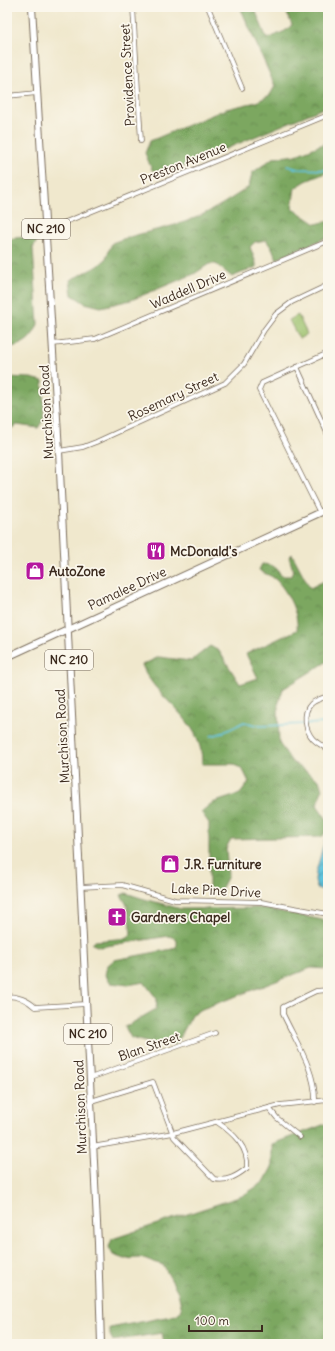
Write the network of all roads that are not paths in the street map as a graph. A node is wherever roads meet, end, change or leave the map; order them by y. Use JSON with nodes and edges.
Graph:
{"nodes":[{"id":1,"x":32,"y":7,"type":"edge"},
{"id":2,"x":133,"y":7,"type":"edge"},
{"id":3,"x":208,"y":7,"type":"edge"},
{"id":4,"x":242,"y":88,"type":"dead end"},
{"id":5,"x":37,"y":93,"type":"junction"},
{"id":6,"x":7,"y":96,"type":"edge"},
{"id":7,"x":328,"y":115,"type":"edge"},
{"id":8,"x":141,"y":141,"type":"dead end"},
{"id":9,"x":46,"y":230,"type":"junction"},
{"id":10,"x":328,"y":241,"type":"edge"},
{"id":11,"x":328,"y":285,"type":"edge"},
{"id":12,"x":53,"y":344,"type":"junction"},
{"id":13,"x":328,"y":353,"type":"edge"},
{"id":14,"x":296,"y":367,"type":"junction"},
{"id":15,"x":328,"y":435,"type":"edge"},
{"id":16,"x":59,"y":451,"type":"junction"},
{"id":17,"x":328,"y":509,"type":"edge"},
{"id":18,"x":320,"y":513,"type":"junction"},
{"id":19,"x":67,"y":629,"type":"junction"},
{"id":20,"x":7,"y":657,"type":"edge"},
{"id":21,"x":328,"y":696,"type":"edge"},
{"id":22,"x":328,"y":750,"type":"edge"},
{"id":23,"x":80,"y":887,"type":"junction"},
{"id":24,"x":328,"y":914,"type":"edge"},
{"id":25,"x":328,"y":990,"type":"edge"},
{"id":26,"x":7,"y":996,"type":"edge"},
{"id":27,"x":86,"y":1004,"type":"junction"},
{"id":28,"x":215,"y":1033,"type":"dead end"},
{"id":29,"x":90,"y":1078,"type":"junction"},
{"id":30,"x":328,"y":1100,"type":"edge"},
{"id":31,"x":91,"y":1101,"type":"junction"},
{"id":32,"x":316,"y":1102,"type":"junction"},
{"id":33,"x":270,"y":1108,"type":"junction"},
{"id":34,"x":217,"y":1122,"type":"junction"},
{"id":35,"x":173,"y":1133,"type":"junction"},
{"id":36,"x":300,"y":1137,"type":"dead end"},
{"id":37,"x":92,"y":1148,"type":"junction"},
{"id":38,"x":101,"y":1344,"type":"edge"}],
"edges":[{"from":1,"to":5,"type":"main road","name":"Murchison Road","number":"NC 210"},
{"from":2,"to":8,"type":"street","name":"Providence Street"},
{"from":3,"to":4,"type":"street"},
{"from":5,"to":6,"type":"street"},
{"from":5,"to":9,"type":"main road","name":"Murchison Road","number":"NC 210"},
{"from":7,"to":9,"type":"street","name":"Preston Avenue"},
{"from":9,"to":12,"type":"main road","name":"Murchison Road","number":"NC 210"},
{"from":10,"to":12,"type":"street","name":"Waddell Drive"},
{"from":11,"to":16,"type":"street","name":"Rosemary Street"},
{"from":12,"to":16,"type":"main road","name":"Murchison Road","number":"NC 210"},
{"from":13,"to":14,"type":"street"},
{"from":14,"to":15,"type":"street"},
{"from":14,"to":18,"type":"street"},
{"from":16,"to":19,"type":"main road","name":"Murchison Road","number":"NC 210"},
{"from":17,"to":18,"type":"main road","name":"Pamalee Drive"},
{"from":18,"to":19,"type":"main road","name":"Pamalee Drive"},
{"from":19,"to":20,"type":"main road","name":"Pamalee Drive"},
{"from":19,"to":23,"type":"main road","name":"Murchison Road","number":"NC 210"},
{"from":21,"to":22,"type":"street"},
{"from":23,"to":24,"type":"street","name":"Lake Pine Drive"},
{"from":23,"to":27,"type":"main road","name":"Murchison Road","number":"NC 210"},
{"from":25,"to":32,"type":"street"},
{"from":26,"to":27,"type":"street"},
{"from":27,"to":29,"type":"main road","name":"Murchison Road","number":"NC 210"},
{"from":28,"to":29,"type":"street","name":"Blan Street"},
{"from":29,"to":31,"type":"main road","name":"Murchison Road","number":"NC 210"},
{"from":30,"to":32,"type":"street"},
{"from":31,"to":35,"type":"street"},
{"from":31,"to":37,"type":"main road","name":"Murchison Road","number":"NC 210"},
{"from":32,"to":33,"type":"street"},
{"from":33,"to":34,"type":"street"},
{"from":33,"to":36,"type":"street"},
{"from":34,"to":35,"type":"street"},
{"from":34,"to":35,"type":"street"},
{"from":35,"to":37,"type":"street"},
{"from":37,"to":38,"type":"main road","name":"Murchison Road","number":"NC 210"}]}
